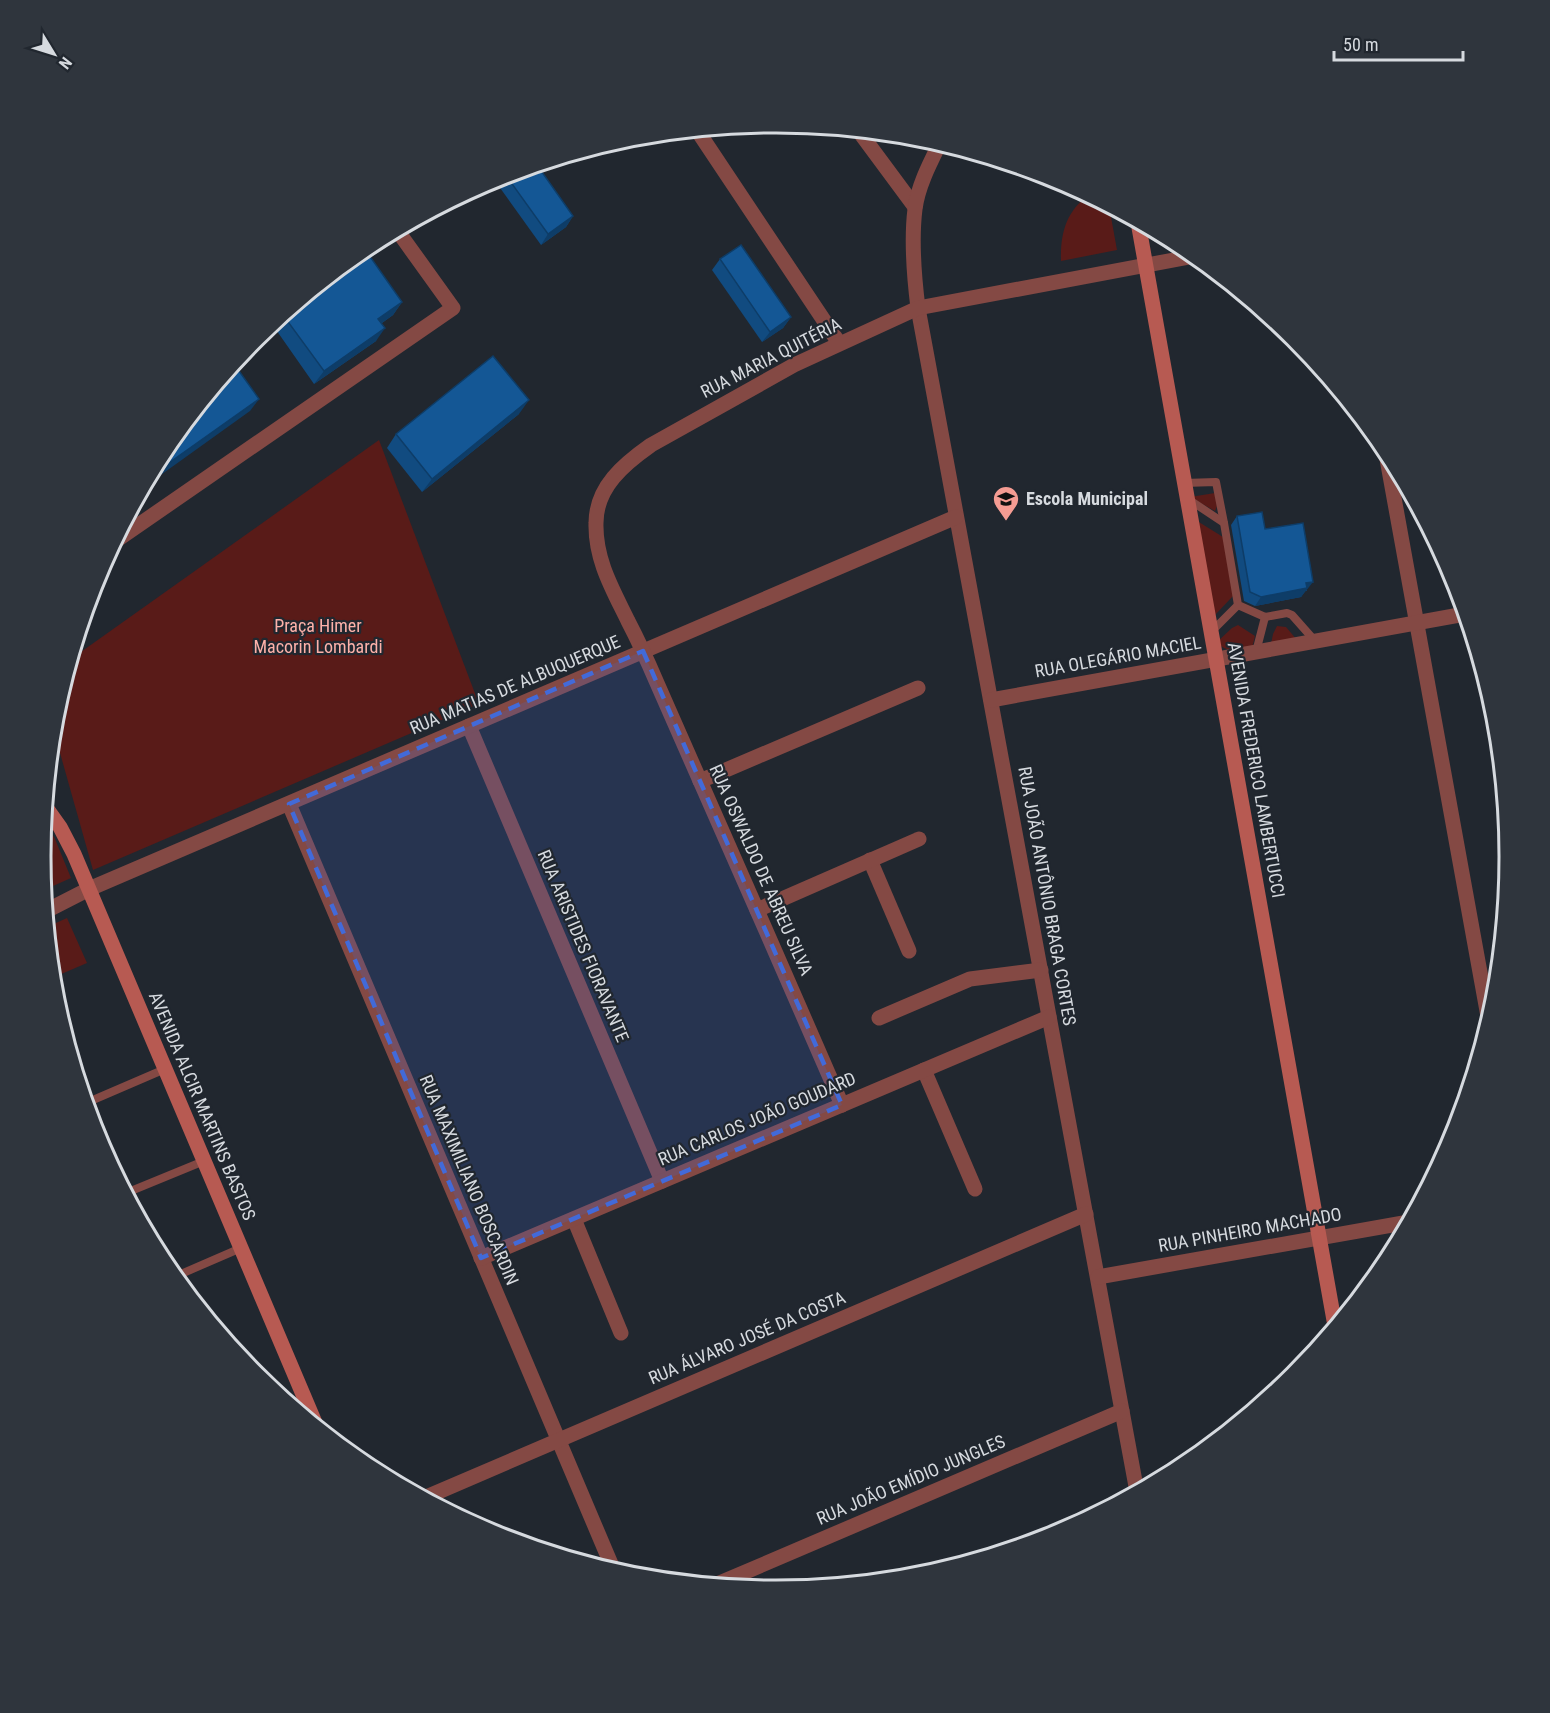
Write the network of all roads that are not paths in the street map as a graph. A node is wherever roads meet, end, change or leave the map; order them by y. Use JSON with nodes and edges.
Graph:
{"nodes":[{"id":1,"x":702,"y":137,"type":"edge"},
{"id":2,"x":864,"y":138,"type":"edge"},
{"id":3,"x":937,"y":151,"type":"edge"},
{"id":4,"x":915,"y":207,"type":"junction"},
{"id":5,"x":1140,"y":231,"type":"edge"},
{"id":6,"x":402,"y":236,"type":"edge"},
{"id":7,"x":1182,"y":258,"type":"edge"},
{"id":8,"x":1146,"y":265,"type":"junction"},
{"id":9,"x":918,"y":308,"type":"junction"},
{"id":10,"x":839,"y":343,"type":"junction"},
{"id":11,"x":1390,"y":475,"type":"edge"},
{"id":12,"x":1186,"y":490,"type":"junction"},
{"id":13,"x":956,"y":516,"type":"junction"},
{"id":14,"x":1224,"y":523,"type":"junction"},
{"id":15,"x":128,"y":532,"type":"edge"},
{"id":16,"x":1238,"y":605,"type":"junction"},
{"id":17,"x":1458,"y":615,"type":"edge"},
{"id":18,"x":1265,"y":618,"type":"junction"},
{"id":19,"x":1417,"y":623,"type":"junction"},
{"id":20,"x":1211,"y":632,"type":"junction"},
{"id":21,"x":1316,"y":641,"type":"junction"},
{"id":22,"x":643,"y":651,"type":"junction"},
{"id":23,"x":1256,"y":652,"type":"junction"},
{"id":24,"x":1216,"y":659,"type":"junction"},
{"id":25,"x":918,"y":688,"type":"dead end"},
{"id":26,"x":991,"y":700,"type":"junction"},
{"id":27,"x":470,"y":726,"type":"junction"},
{"id":28,"x":700,"y":781,"type":"junction"},
{"id":29,"x":289,"y":804,"type":"junction"},
{"id":30,"x":53,"y":818,"type":"edge"},
{"id":31,"x":919,"y":839,"type":"dead end"},
{"id":32,"x":870,"y":860,"type":"junction"},
{"id":33,"x":89,"y":890,"type":"junction"},
{"id":34,"x":53,"y":907,"type":"edge"},
{"id":35,"x":757,"y":910,"type":"junction"},
{"id":36,"x":909,"y":951,"type":"dead end"},
{"id":37,"x":1041,"y":970,"type":"junction"},
{"id":38,"x":1485,"y":999,"type":"edge"},
{"id":39,"x":1049,"y":1017,"type":"junction"},
{"id":40,"x":879,"y":1018,"type":"dead end"},
{"id":41,"x":165,"y":1070,"type":"junction"},
{"id":42,"x":924,"y":1070,"type":"junction"},
{"id":43,"x":93,"y":1100,"type":"edge"},
{"id":44,"x":842,"y":1105,"type":"junction"},
{"id":45,"x":204,"y":1161,"type":"junction"},
{"id":46,"x":662,"y":1181,"type":"junction"},
{"id":47,"x":975,"y":1188,"type":"dead end"},
{"id":48,"x":133,"y":1190,"type":"edge"},
{"id":49,"x":1086,"y":1214,"type":"junction"},
{"id":50,"x":574,"y":1219,"type":"junction"},
{"id":51,"x":1399,"y":1224,"type":"edge"},
{"id":52,"x":1319,"y":1238,"type":"junction"},
{"id":53,"x":241,"y":1248,"type":"junction"},
{"id":54,"x":481,"y":1258,"type":"junction"},
{"id":55,"x":183,"y":1273,"type":"edge"},
{"id":56,"x":1098,"y":1277,"type":"junction"},
{"id":57,"x":1333,"y":1316,"type":"edge"},
{"id":58,"x":621,"y":1333,"type":"dead end"},
{"id":59,"x":309,"y":1410,"type":"edge"},
{"id":60,"x":1122,"y":1411,"type":"junction"},
{"id":61,"x":558,"y":1440,"type":"junction"},
{"id":62,"x":1136,"y":1485,"type":"edge"},
{"id":63,"x":433,"y":1494,"type":"edge"},
{"id":64,"x":609,"y":1561,"type":"edge"},
{"id":65,"x":729,"y":1579,"type":"edge"}],
"edges":[{"from":1,"to":10,"type":"street"},
{"from":2,"to":4,"type":"street"},
{"from":3,"to":4,"type":"street","name":"RUA JOÃO ANTÔNIO BRAGA CORTES"},
{"from":4,"to":9,"type":"street","name":"RUA JOÃO ANTÔNIO BRAGA CORTES"},
{"from":5,"to":8,"type":"street","name":"AVENIDA FREDERICO LAMBERTUCCI"},
{"from":6,"to":15,"type":"street"},
{"from":7,"to":8,"type":"street","name":"RUA MARIA QUITÉRIA"},
{"from":8,"to":9,"type":"street","name":"RUA MARIA QUITÉRIA"},
{"from":8,"to":12,"type":"street","name":"AVENIDA FREDERICO LAMBERTUCCI"},
{"from":9,"to":10,"type":"street","name":"RUA MARIA QUITÉRIA"},
{"from":9,"to":13,"type":"street","name":"RUA JOÃO ANTÔNIO BRAGA CORTES"},
{"from":10,"to":22,"type":"street","name":"RUA MARIA QUITÉRIA"},
{"from":11,"to":19,"type":"street"},
{"from":12,"to":14,"type":"lane"},
{"from":12,"to":14,"type":"lane"},
{"from":12,"to":20,"type":"street","name":"AVENIDA FREDERICO LAMBERTUCCI"},
{"from":13,"to":22,"type":"street","name":"RUA MATIAS DE ALBUQUERQUE"},
{"from":13,"to":26,"type":"street","name":"RUA JOÃO ANTÔNIO BRAGA CORTES"},
{"from":14,"to":16,"type":"lane"},
{"from":16,"to":18,"type":"lane"},
{"from":16,"to":20,"type":"lane"},
{"from":17,"to":19,"type":"street","name":"RUA OLEGÁRIO MACIEL"},
{"from":18,"to":21,"type":"lane"},
{"from":18,"to":23,"type":"lane"},
{"from":19,"to":21,"type":"street","name":"RUA OLEGÁRIO MACIEL"},
{"from":19,"to":38,"type":"street"},
{"from":20,"to":24,"type":"street","name":"AVENIDA FREDERICO LAMBERTUCCI"},
{"from":21,"to":23,"type":"street","name":"RUA OLEGÁRIO MACIEL"},
{"from":22,"to":27,"type":"street","name":"RUA MATIAS DE ALBUQUERQUE"},
{"from":22,"to":28,"type":"street","name":"RUA OSWALDO DE ABREU SILVA"},
{"from":23,"to":24,"type":"street","name":"RUA OLEGÁRIO MACIEL"},
{"from":24,"to":26,"type":"street","name":"RUA OLEGÁRIO MACIEL"},
{"from":24,"to":52,"type":"street","name":"AVENIDA FREDERICO LAMBERTUCCI"},
{"from":25,"to":28,"type":"street"},
{"from":26,"to":37,"type":"street","name":"RUA JOÃO ANTÔNIO BRAGA CORTES"},
{"from":27,"to":29,"type":"street","name":"RUA MATIAS DE ALBUQUERQUE"},
{"from":27,"to":46,"type":"street","name":"RUA ARISTIDES FIORAVANTE"},
{"from":28,"to":35,"type":"street","name":"RUA OSWALDO DE ABREU SILVA"},
{"from":29,"to":33,"type":"street","name":"RUA MATIAS DE ALBUQUERQUE"},
{"from":29,"to":54,"type":"street","name":"RUA MAXIMILIANO BOSCARDIN"},
{"from":30,"to":33,"type":"street","name":"AVENIDA ALCIR MARTINS BASTOS"},
{"from":31,"to":32,"type":"street"},
{"from":32,"to":35,"type":"street"},
{"from":32,"to":36,"type":"street"},
{"from":33,"to":34,"type":"street","name":"RUA MATIAS DE ALBUQUERQUE"},
{"from":33,"to":41,"type":"street","name":"AVENIDA ALCIR MARTINS BASTOS"},
{"from":35,"to":44,"type":"street","name":"RUA OSWALDO DE ABREU SILVA"},
{"from":37,"to":39,"type":"street","name":"RUA JOÃO ANTÔNIO BRAGA CORTES"},
{"from":37,"to":40,"type":"street"},
{"from":39,"to":42,"type":"street","name":"RUA CARLOS JOÃO GOUDARD"},
{"from":39,"to":49,"type":"street","name":"RUA JOÃO ANTÔNIO BRAGA CORTES"},
{"from":41,"to":43,"type":"lane"},
{"from":41,"to":45,"type":"street","name":"AVENIDA ALCIR MARTINS BASTOS"},
{"from":42,"to":44,"type":"street","name":"RUA CARLOS JOÃO GOUDARD"},
{"from":42,"to":47,"type":"street"},
{"from":44,"to":46,"type":"street","name":"RUA CARLOS JOÃO GOUDARD"},
{"from":45,"to":48,"type":"lane"},
{"from":45,"to":53,"type":"street","name":"AVENIDA ALCIR MARTINS BASTOS"},
{"from":46,"to":50,"type":"street","name":"RUA CARLOS JOÃO GOUDARD"},
{"from":49,"to":56,"type":"street","name":"RUA JOÃO ANTÔNIO BRAGA CORTES"},
{"from":49,"to":61,"type":"street","name":"RUA ÁLVARO JOSÉ DA COSTA"},
{"from":50,"to":54,"type":"street","name":"RUA CARLOS JOÃO GOUDARD"},
{"from":50,"to":58,"type":"street"},
{"from":51,"to":52,"type":"street","name":"RUA PINHEIRO MACHADO"},
{"from":52,"to":56,"type":"street","name":"RUA PINHEIRO MACHADO"},
{"from":52,"to":57,"type":"street","name":"AVENIDA FREDERICO LAMBERTUCCI"},
{"from":53,"to":55,"type":"lane"},
{"from":53,"to":59,"type":"street","name":"AVENIDA ALCIR MARTINS BASTOS"},
{"from":54,"to":61,"type":"street","name":"RUA MAXIMILIANO BOSCARDIN"},
{"from":56,"to":60,"type":"street","name":"RUA JOÃO ANTÔNIO BRAGA CORTES"},
{"from":60,"to":62,"type":"street","name":"RUA JOÃO ANTÔNIO BRAGA CORTES"},
{"from":60,"to":65,"type":"street","name":"RUA JOÃO EMÍDIO JUNGLES"},
{"from":61,"to":63,"type":"street","name":"RUA ÁLVARO JOSÉ DA COSTA"},
{"from":61,"to":64,"type":"street","name":"RUA MAXIMILIANO BOSCARDIN"}]}
